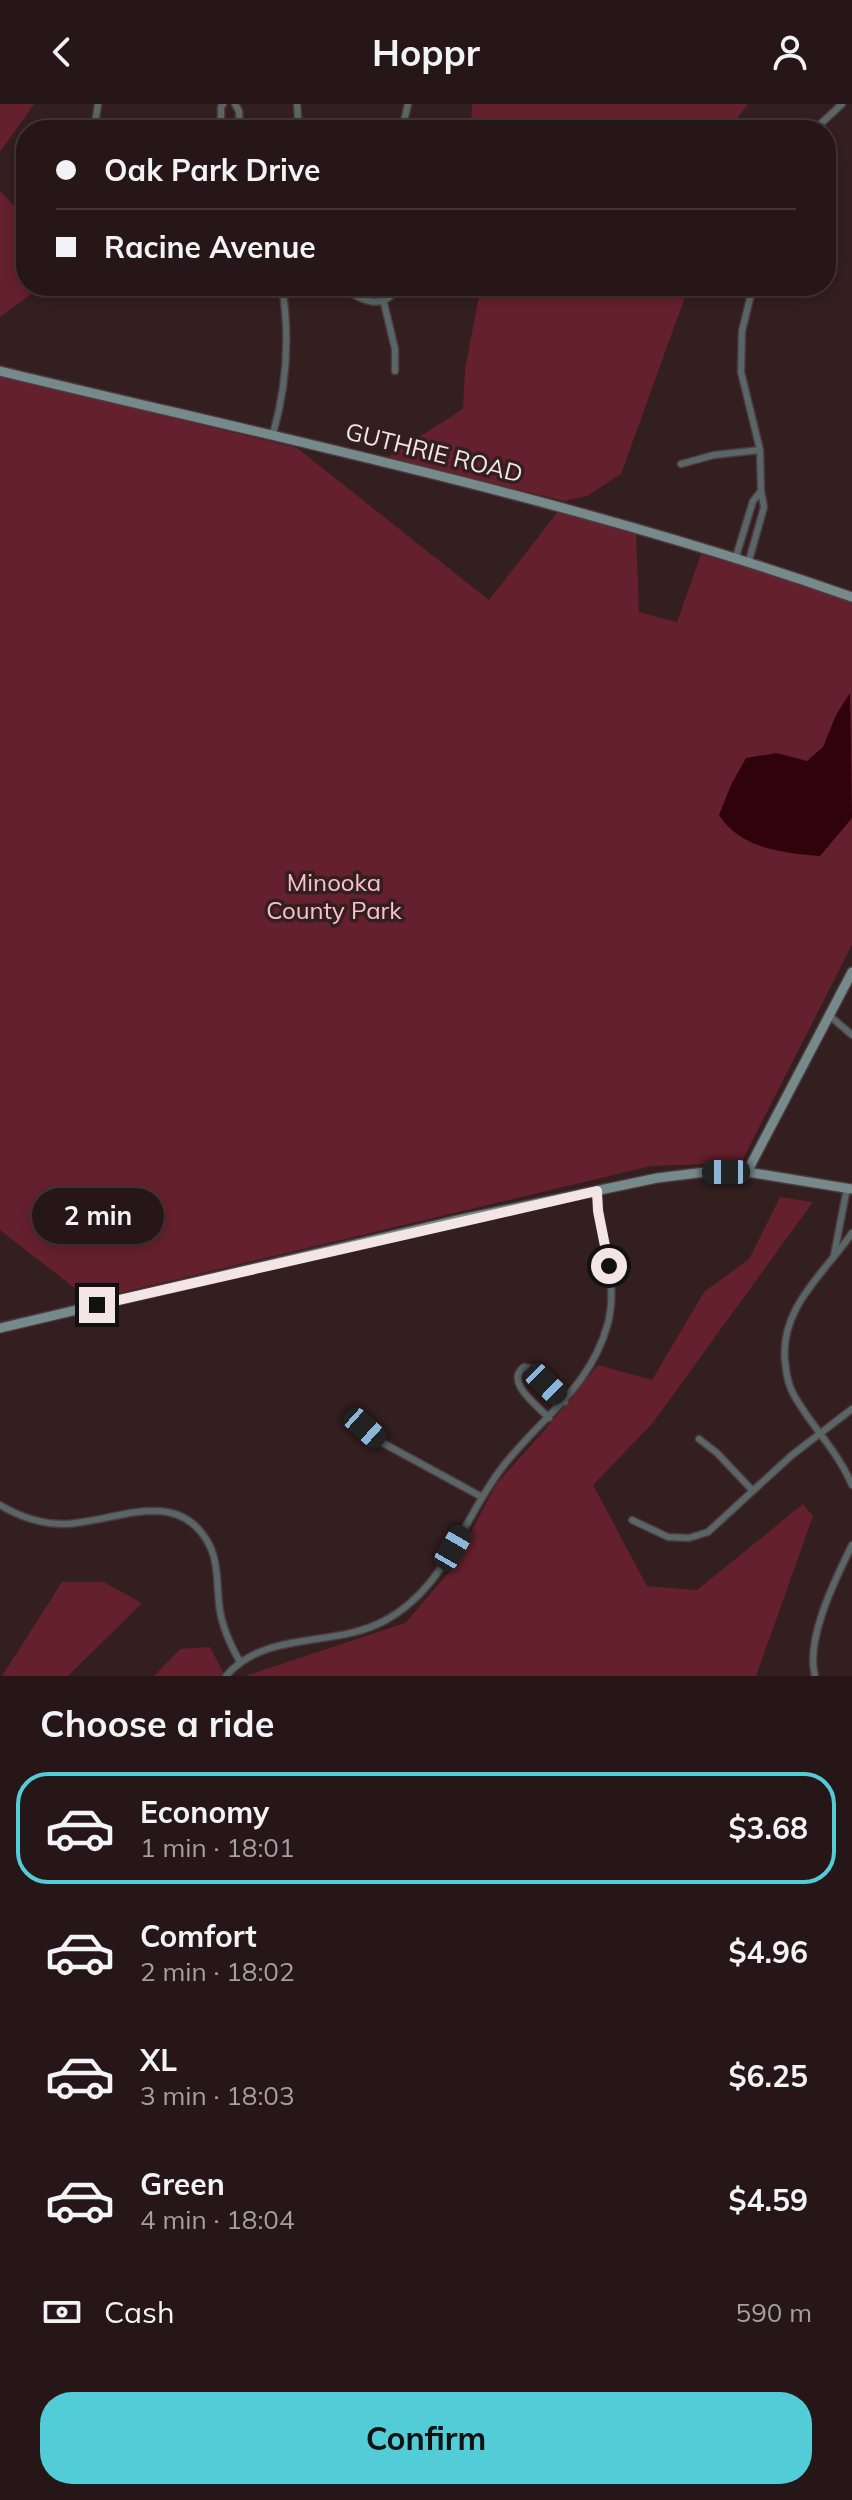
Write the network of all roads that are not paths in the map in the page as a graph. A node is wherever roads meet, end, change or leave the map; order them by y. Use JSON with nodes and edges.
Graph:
{"nodes":[{"id":1,"x":842,"y":104,"type":"edge"},
{"id":2,"x":825,"y":120,"type":"edge"},
{"id":3,"x":283,"y":296,"type":"edge"},
{"id":4,"x":355,"y":296,"type":"edge"},
{"id":5,"x":389,"y":296,"type":"edge"},
{"id":6,"x":751,"y":296,"type":"edge"},
{"id":7,"x":383,"y":299,"type":"junction"},
{"id":8,"x":0,"y":371,"type":"edge"},
{"id":9,"x":395,"y":371,"type":"dead end"},
{"id":10,"x":273,"y":434,"type":"junction"},
{"id":11,"x":760,"y":450,"type":"junction"},
{"id":12,"x":681,"y":464,"type":"dead end"},
{"id":13,"x":761,"y":491,"type":"junction"},
{"id":14,"x":746,"y":526,"type":"junction"},
{"id":15,"x":757,"y":530,"type":"junction"},
{"id":16,"x":735,"y":560,"type":"junction"},
{"id":17,"x":748,"y":564,"type":"junction"},
{"id":18,"x":852,"y":597,"type":"edge"},
{"id":19,"x":852,"y":972,"type":"edge"},
{"id":20,"x":830,"y":1016,"type":"junction"},
{"id":21,"x":852,"y":1035,"type":"edge"},
{"id":22,"x":747,"y":1172,"type":"junction"},
{"id":23,"x":849,"y":1189,"type":"edge"},
{"id":24,"x":597,"y":1191,"type":"junction"},
{"id":25,"x":852,"y":1233,"type":"edge"},
{"id":26,"x":834,"y":1255,"type":"junction"},
{"id":27,"x":0,"y":1328,"type":"edge"},
{"id":28,"x":565,"y":1402,"type":"junction"},
{"id":29,"x":852,"y":1409,"type":"edge"},
{"id":30,"x":358,"y":1418,"type":"dead end"},
{"id":31,"x":549,"y":1418,"type":"junction"},
{"id":32,"x":820,"y":1433,"type":"junction"},
{"id":33,"x":699,"y":1439,"type":"dead end"},
{"id":34,"x":852,"y":1485,"type":"edge"},
{"id":35,"x":753,"y":1491,"type":"junction"},
{"id":36,"x":482,"y":1497,"type":"junction"},
{"id":37,"x":0,"y":1505,"type":"edge"},
{"id":38,"x":632,"y":1520,"type":"dead end"},
{"id":39,"x":852,"y":1545,"type":"edge"},
{"id":40,"x":240,"y":1662,"type":"junction"},
{"id":41,"x":226,"y":1676,"type":"edge"},
{"id":42,"x":815,"y":1676,"type":"edge"}],
"edges":[{"from":1,"to":2,"type":"street"},
{"from":3,"to":10,"type":"street"},
{"from":4,"to":7,"type":"street"},
{"from":5,"to":7,"type":"street"},
{"from":6,"to":11,"type":"street"},
{"from":7,"to":9,"type":"street"},
{"from":8,"to":10,"type":"street","name":"GUTHRIE ROAD"},
{"from":10,"to":16,"type":"street","name":"GUTHRIE ROAD"},
{"from":11,"to":12,"type":"street"},
{"from":11,"to":13,"type":"street"},
{"from":13,"to":14,"type":"street"},
{"from":13,"to":15,"type":"street"},
{"from":14,"to":15,"type":"street"},
{"from":14,"to":16,"type":"street"},
{"from":15,"to":17,"type":"street"},
{"from":16,"to":17,"type":"street","name":"GUTHRIE ROAD"},
{"from":17,"to":18,"type":"street","name":"GUTHRIE ROAD"},
{"from":19,"to":20,"type":"street"},
{"from":20,"to":21,"type":"street"},
{"from":20,"to":22,"type":"street"},
{"from":22,"to":23,"type":"street"},
{"from":22,"to":24,"type":"street"},
{"from":23,"to":26,"type":"street"},
{"from":24,"to":27,"type":"street"},
{"from":24,"to":28,"type":"street"},
{"from":25,"to":26,"type":"street"},
{"from":26,"to":32,"type":"street"},
{"from":28,"to":31,"type":"street"},
{"from":28,"to":31,"type":"street"},
{"from":29,"to":32,"type":"street"},
{"from":30,"to":36,"type":"street"},
{"from":31,"to":36,"type":"street"},
{"from":32,"to":34,"type":"street"},
{"from":32,"to":35,"type":"street"},
{"from":33,"to":35,"type":"street"},
{"from":35,"to":38,"type":"street"},
{"from":36,"to":40,"type":"street"},
{"from":37,"to":40,"type":"street"},
{"from":39,"to":42,"type":"street"},
{"from":40,"to":41,"type":"street"}]}
